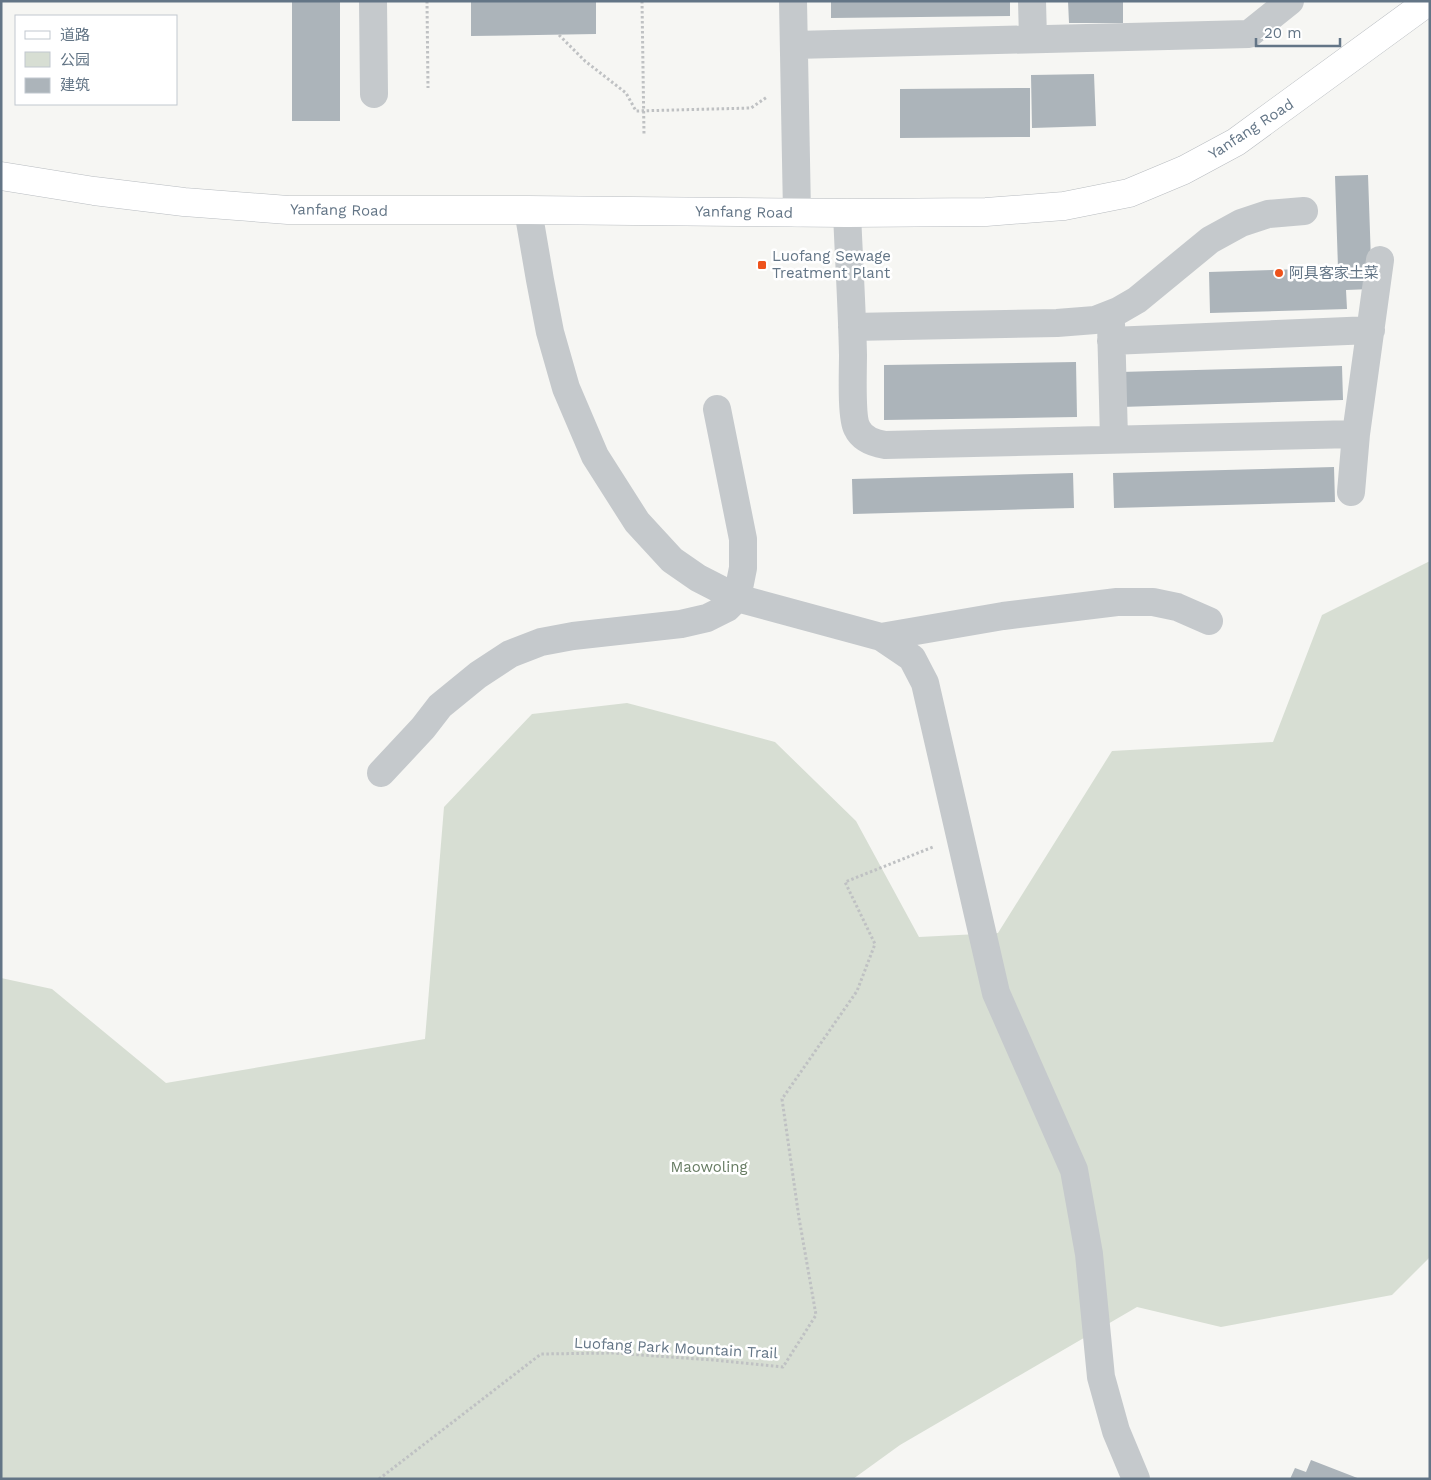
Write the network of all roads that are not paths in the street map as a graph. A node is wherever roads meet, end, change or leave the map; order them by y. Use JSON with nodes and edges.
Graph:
{"nodes":[{"id":1,"x":373,"y":1,"type":"edge"},
{"id":2,"x":793,"y":1,"type":"edge"},
{"id":3,"x":1032,"y":1,"type":"edge"},
{"id":4,"x":1290,"y":1,"type":"edge"},
{"id":5,"x":1429,"y":1,"type":"edge"},
{"id":6,"x":1033,"y":39,"type":"junction"},
{"id":7,"x":794,"y":45,"type":"junction"},
{"id":8,"x":374,"y":94,"type":"dead end"},
{"id":9,"x":1,"y":176,"type":"edge"},
{"id":10,"x":528,"y":210,"type":"junction"},
{"id":11,"x":1304,"y":211,"type":"dead end"},
{"id":12,"x":797,"y":213,"type":"junction"},
{"id":13,"x":847,"y":214,"type":"junction"},
{"id":14,"x":1380,"y":260,"type":"dead end"},
{"id":15,"x":1110,"y":314,"type":"junction"},
{"id":16,"x":852,"y":327,"type":"junction"},
{"id":17,"x":1371,"y":330,"type":"junction"},
{"id":18,"x":1111,"y":341,"type":"junction"},
{"id":19,"x":717,"y":409,"type":"dead end"},
{"id":20,"x":1356,"y":434,"type":"junction"},
{"id":21,"x":1114,"y":439,"type":"junction"},
{"id":22,"x":1351,"y":492,"type":"dead end"},
{"id":23,"x":737,"y":598,"type":"junction"},
{"id":24,"x":1209,"y":621,"type":"dead end"},
{"id":25,"x":881,"y":637,"type":"junction"},
{"id":26,"x":381,"y":773,"type":"dead end"},
{"id":27,"x":1136,"y":1479,"type":"edge"}],
"edges":[{"from":1,"to":8,"type":"street"},
{"from":2,"to":7,"type":"street"},
{"from":3,"to":6,"type":"street"},
{"from":4,"to":6,"type":"street"},
{"from":5,"to":13,"type":"main road","name":"Yanfang Road"},
{"from":6,"to":7,"type":"street"},
{"from":7,"to":12,"type":"street"},
{"from":9,"to":10,"type":"main road","name":"Yanfang Road"},
{"from":10,"to":12,"type":"main road","name":"Yanfang Road"},
{"from":10,"to":23,"type":"street"},
{"from":11,"to":15,"type":"street"},
{"from":12,"to":13,"type":"main road","name":"Yanfang Road"},
{"from":13,"to":16,"type":"street"},
{"from":14,"to":17,"type":"street"},
{"from":15,"to":16,"type":"street"},
{"from":15,"to":18,"type":"street"},
{"from":16,"to":21,"type":"street"},
{"from":17,"to":18,"type":"street"},
{"from":17,"to":20,"type":"street"},
{"from":18,"to":21,"type":"street"},
{"from":19,"to":23,"type":"street"},
{"from":20,"to":21,"type":"street"},
{"from":20,"to":22,"type":"street"},
{"from":23,"to":25,"type":"street"},
{"from":23,"to":26,"type":"street"},
{"from":24,"to":25,"type":"street"},
{"from":25,"to":27,"type":"street"}]}
